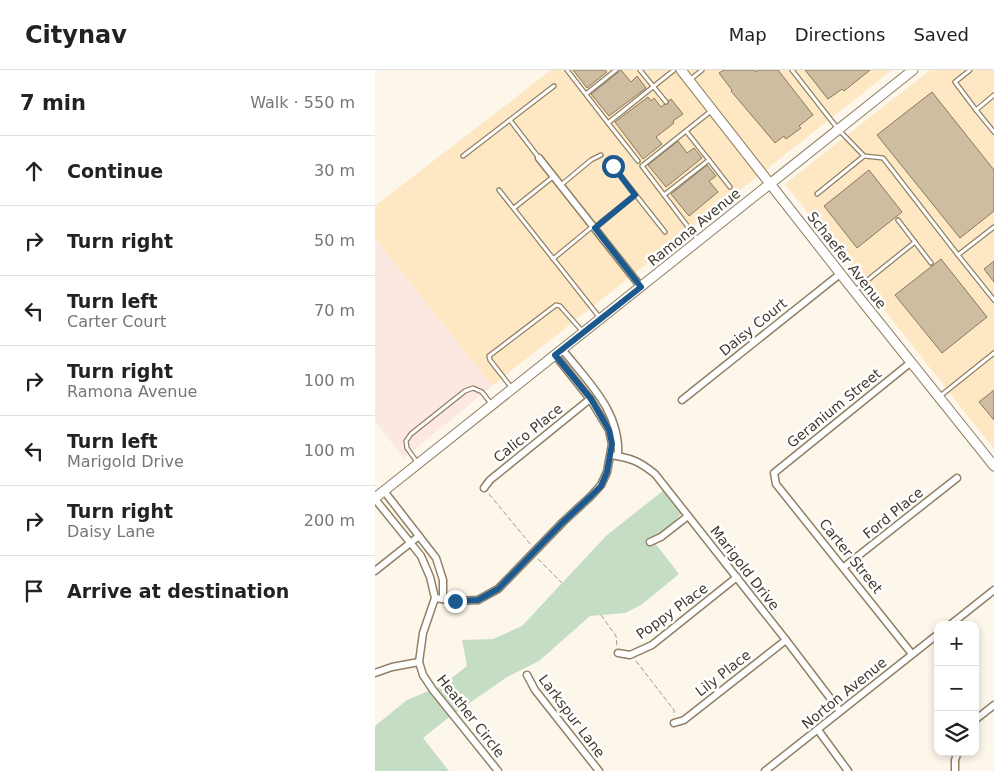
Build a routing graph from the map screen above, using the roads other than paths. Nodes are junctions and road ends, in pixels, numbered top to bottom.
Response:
1 (567, 70) edge
2 (616, 70) edge
3 (640, 70) edge
4 (674, 70) edge
5 (681, 70) edge
6 (702, 70) edge
7 (792, 70) edge
8 (913, 70) edge
9 (970, 70) edge
10 (689, 80) junction
11 (554, 86) dead end
12 (654, 87) junction
13 (586, 94) junction
14 (994, 95) edge
15 (666, 102) dead end
16 (712, 110) junction
17 (976, 110) junction
18 (510, 120) junction
19 (608, 124) junction
20 (838, 129) junction
21 (686, 131) junction
22 (994, 132) edge
23 (601, 155) dead end
24 (463, 156) dead end
25 (864, 156) junction
26 (539, 158) joint
27 (709, 160) junction
28 (638, 161) dead end
29 (613, 166) dead end
30 (554, 176) junction
31 (770, 183) junction
32 (561, 185) junction
33 (730, 187) dead end
34 (499, 190) dead end
35 (664, 194) junction
36 (817, 194) dead end
37 (635, 195) junction
38 (514, 208) junction
39 (898, 220) dead end
40 (594, 227) junction
41 (994, 227) edge
42 (665, 232) dead end
43 (699, 240) junction
44 (915, 242) junction
45 (959, 255) junction
46 (553, 259) junction
47 (931, 263) dead end
48 (840, 274) junction
49 (641, 287) junction
50 (853, 291) junction
51 (994, 300) edge
52 (601, 319) junction
53 (583, 333) junction
54 (559, 352) junction
55 (994, 352) edge
56 (911, 363) junction
57 (513, 389) junction
58 (938, 397) junction
59 (591, 399) junction
60 (682, 400) dead end
61 (492, 405) junction
62 (615, 456) junction
63 (419, 464) junction
64 (994, 464) edge
65 (774, 473) joint
66 (957, 478) dead end
67 (485, 488) road end
68 (384, 491) junction
69 (375, 499) edge
70 (688, 516) junction
71 (419, 536) junction
72 (650, 542) dead end
73 (410, 544) junction
74 (844, 567) junction
75 (375, 571) edge
76 (737, 578) junction
77 (994, 590) edge
78 (435, 598) junction
79 (443, 599) junction
80 (955, 621) edge
81 (934, 637) edge
82 (786, 640) junction
83 (618, 653) road end
84 (912, 654) junction
85 (419, 662) junction
86 (375, 674) edge
87 (527, 675) dead end
88 (994, 705) edge
89 (840, 711) junction
90 (979, 717) edge
91 (674, 723) road end
92 (818, 730) junction
93 (956, 756) edge
94 (498, 771) edge
95 (599, 771) edge
96 (765, 771) edge
97 (848, 771) edge
98 (955, 771) edge

1 - 13 lane
2 - 13 lane
3 - 12 lane
4 - 12 lane
5 - 10 main road, Schaefer Avenue
6 - 10 lane
7 - 20 lane
8 - 20 main road, Ramona Avenue
9 - 17 lane
10 - 16 main road, Schaefer Avenue
11 - 18 lane
12 - 15 lane
12 - 19 lane
13 - 19 lane
14 - 17 lane
16 - 21 lane
16 - 31 main road, Schaefer Avenue
17 - 22 lane
18 - 24 lane
18 - 26 lane
19 - 28 lane
20 - 25 lane
20 - 31 main road, Ramona Avenue
21 - 27 lane
21 - 35 lane
23 - 32 lane
25 - 36 lane
25 - 45 lane
26 - 30 street
27 - 33 lane
27 - 35 lane
29 - 37 lane
30 - 32 street
30 - 38 lane
31 - 43 main road, Ramona Avenue
31 - 48 main road, Schaefer Avenue
32 - 40 street
34 - 38 lane
35 - 43 lane
37 - 40 lane
37 - 42 lane
38 - 46 lane
39 - 44 lane
40 - 46 lane
40 - 49 street
41 - 45 lane
43 - 49 main road, Ramona Avenue
44 - 47 lane
44 - 50 lane
45 - 51 lane
46 - 52 lane
48 - 50 main road, Schaefer Avenue
48 - 60 street, Daisy Court
49 - 52 main road, Ramona Avenue
50 - 56 main road, Schaefer Avenue
52 - 53 main road, Ramona Avenue
53 - 54 main road, Ramona Avenue
53 - 57 lane
54 - 57 main road, Ramona Avenue
54 - 59 street
54 - 62 street
55 - 58 lane
56 - 58 main road, Schaefer Avenue
56 - 65 street, Geranium Street
57 - 61 main road, Ramona Avenue
58 - 64 main road, Schaefer Avenue
59 - 62 street
59 - 67 street, Calico Place
61 - 63 main road, Ramona Avenue
61 - 63 lane
62 - 70 street, Marigold Drive
62 - 79 street
63 - 68 main road, Ramona Avenue
65 - 74 street, Carter Street
66 - 74 street, Ford Place
68 - 69 main road, Ramona Avenue
68 - 71 street
69 - 73 street
70 - 72 street
70 - 76 street, Marigold Drive
71 - 73 street
71 - 79 street
73 - 75 street
73 - 78 street
74 - 84 street, Carter Street
76 - 82 street, Marigold Drive
76 - 83 street, Poppy Place
77 - 80 street
78 - 79 street
78 - 85 street
81 - 84 street, Norton Avenue
82 - 89 street, Marigold Drive
82 - 91 street, Lily Place
84 - 89 street, Norton Avenue
85 - 86 street
85 - 94 street, Heather Circle
87 - 95 street, Larkspur Lane
88 - 90 street
89 - 92 street, Norton Avenue
92 - 96 street, Norton Avenue
92 - 97 street
93 - 98 street

